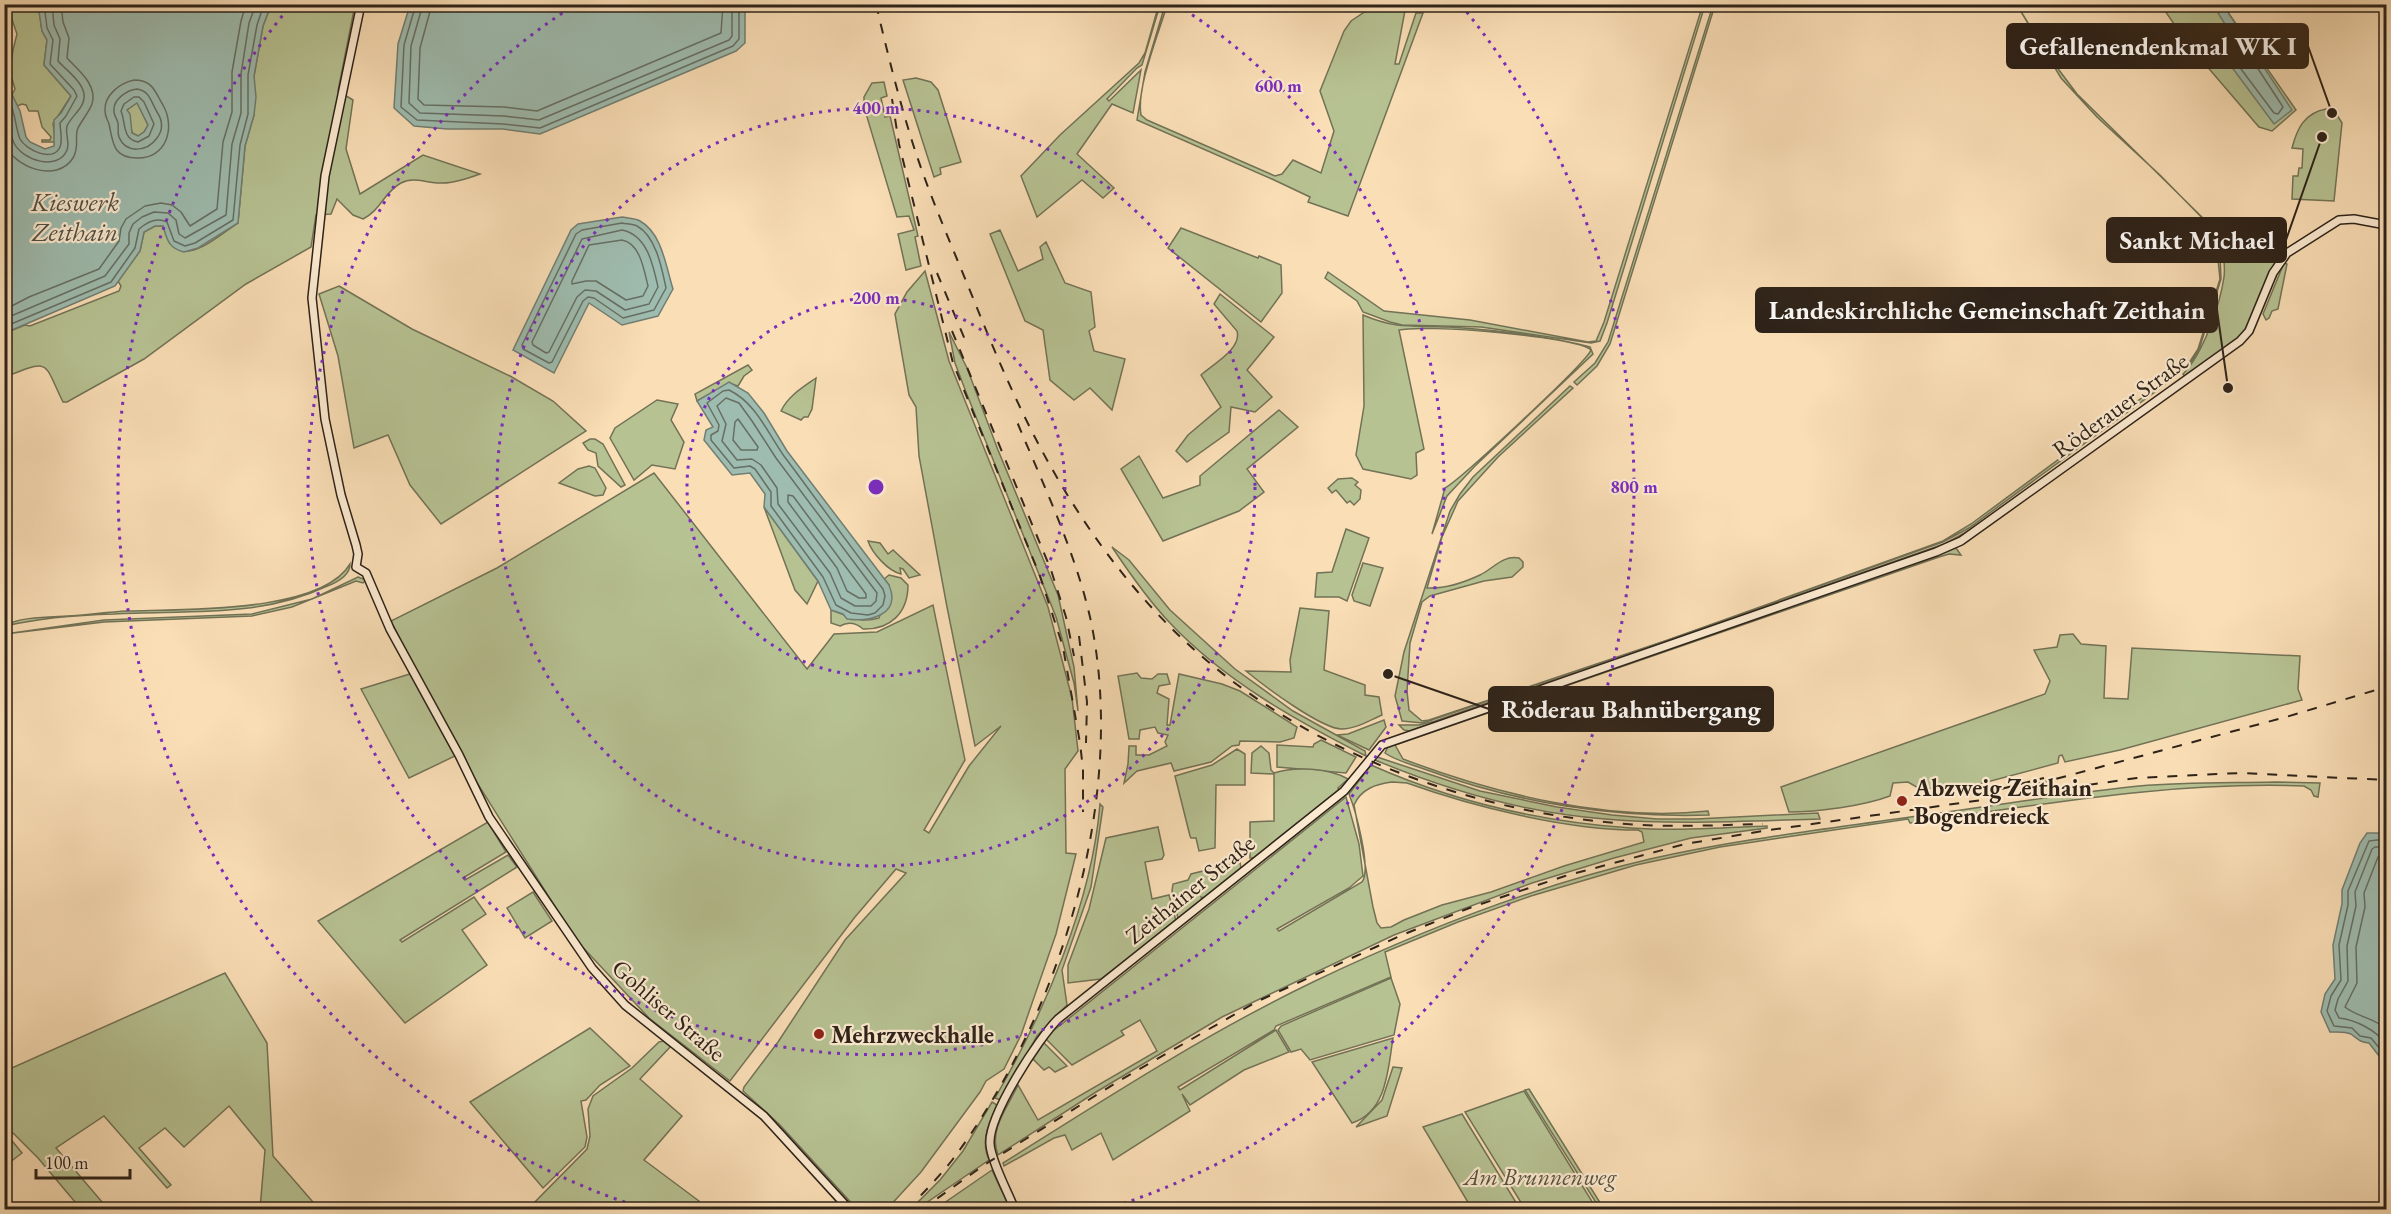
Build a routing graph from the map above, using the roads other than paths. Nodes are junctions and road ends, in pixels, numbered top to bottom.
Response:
1 (361, 4) edge
2 (2386, 225) edge
3 (1475, 712) joint
4 (850, 1209) edge
5 (1015, 1209) edge

1 - 4 street, Gohliser Straße
2 - 3 street, Röderauer Straße
3 - 5 street, Zeithainer Straße

